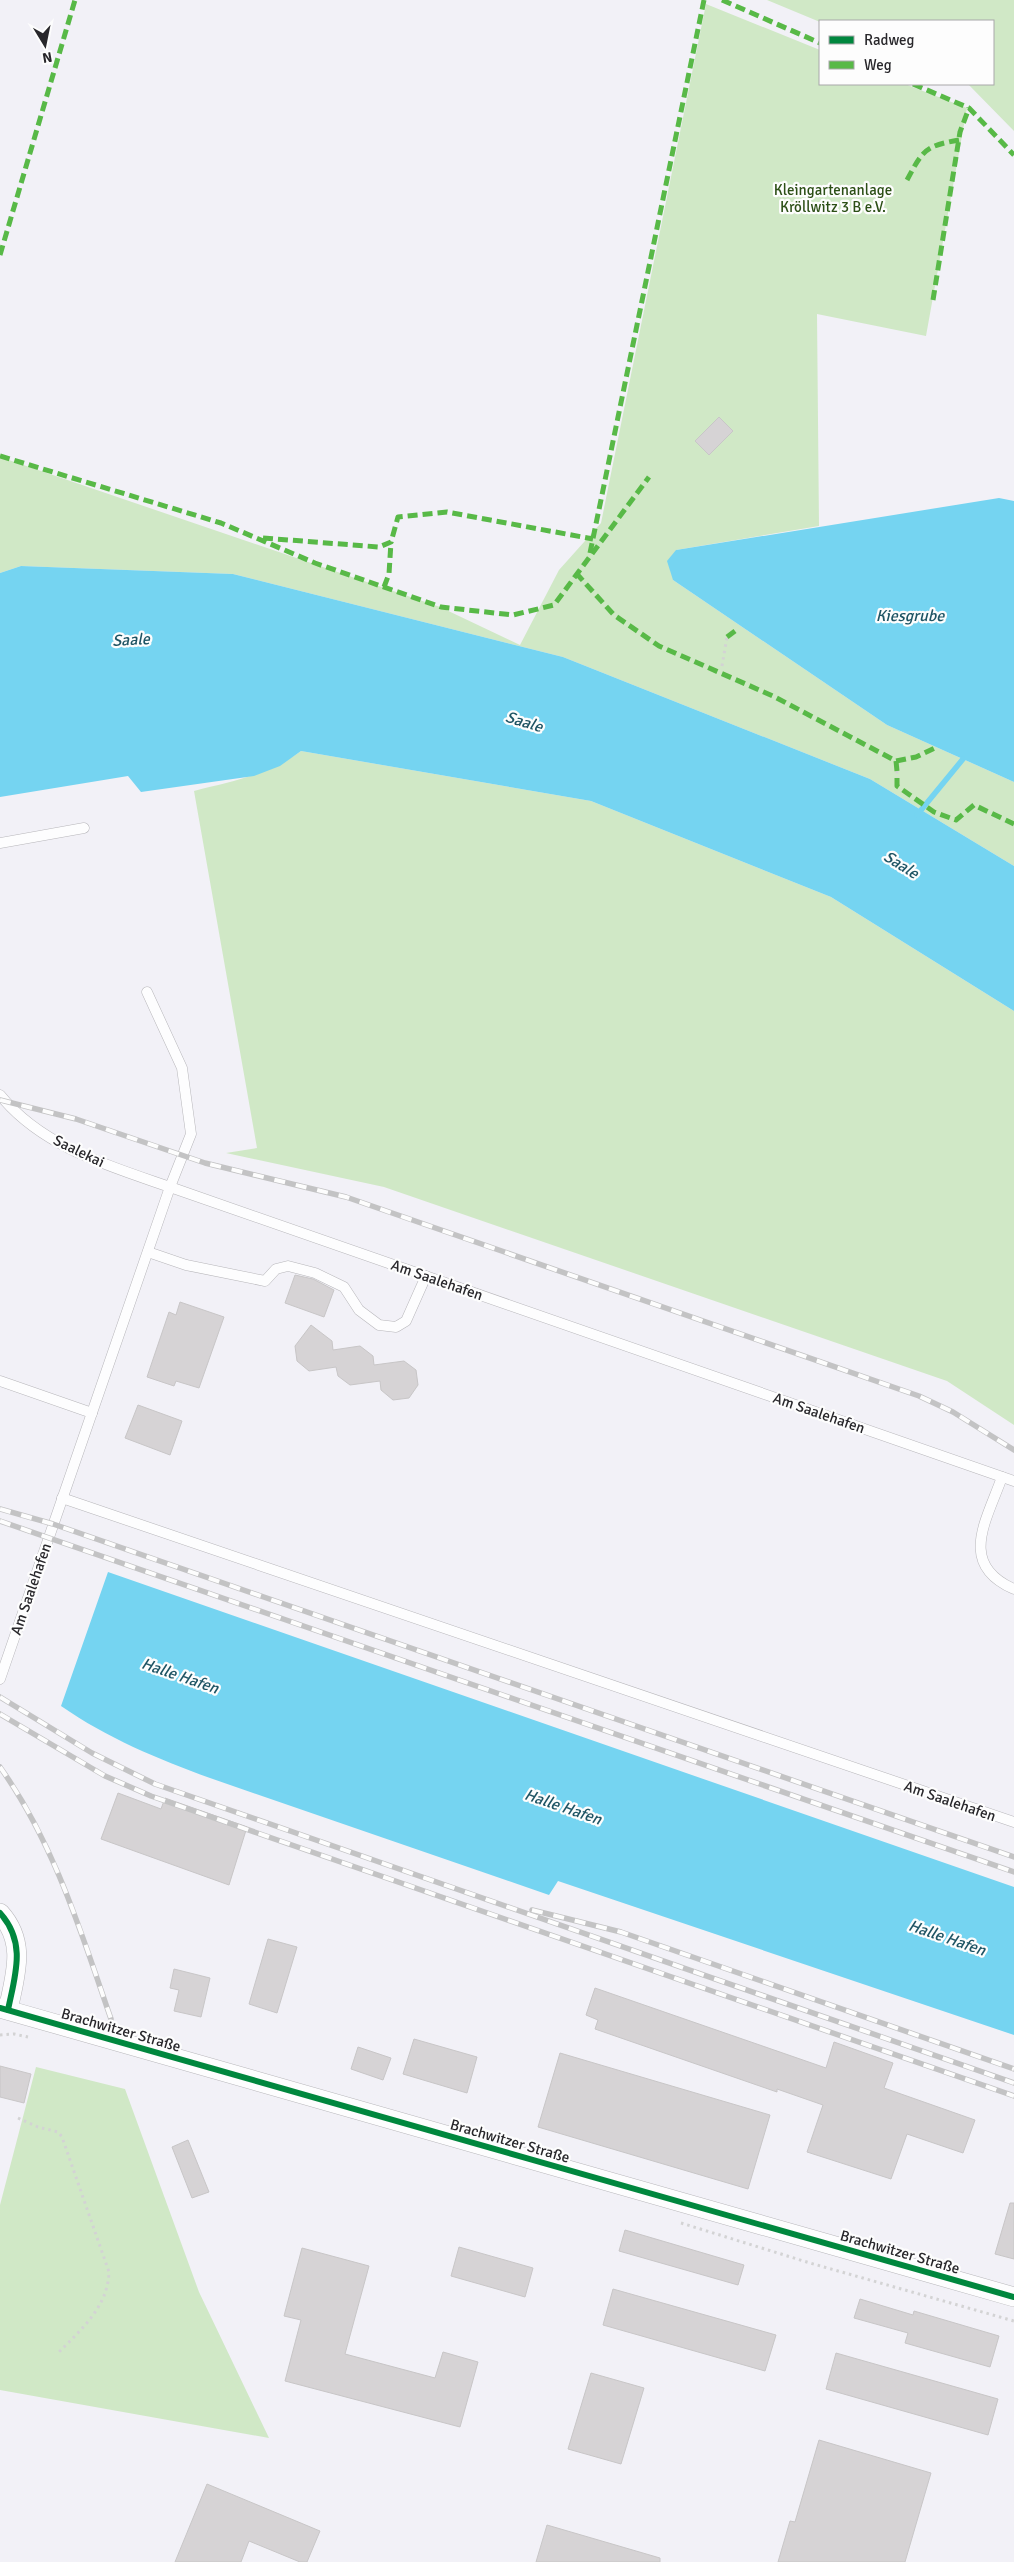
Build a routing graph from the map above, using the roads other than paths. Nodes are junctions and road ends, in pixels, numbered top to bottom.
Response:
1 (84, 828) dead end
2 (0, 843) edge
3 (147, 992) dead end
4 (0, 1095) edge
5 (170, 1187) junction
6 (148, 1252) junction
7 (426, 1276) junction
8 (0, 1381) edge
9 (92, 1413) junction
10 (1002, 1477) junction
11 (1014, 1481) edge
12 (62, 1498) junction
13 (1014, 1589) edge
14 (0, 1679) edge
15 (1014, 1822) edge
16 (0, 1913) edge
17 (4, 2009) edge
18 (1014, 2297) edge

1 - 2 lane
3 - 5 lane
4 - 5 lane, Saalekai
5 - 6 lane, Am Saalehafen
5 - 7 lane, Am Saalehafen
6 - 7 lane
6 - 9 lane, Am Saalehafen
7 - 10 lane, Am Saalehafen
8 - 9 lane
9 - 12 lane, Am Saalehafen
10 - 11 lane, Am Saalehafen
10 - 13 lane
12 - 14 lane, Am Saalehafen
12 - 15 lane, Am Saalehafen
16 - 17 street
17 - 18 street, Brachwitzer Straße

